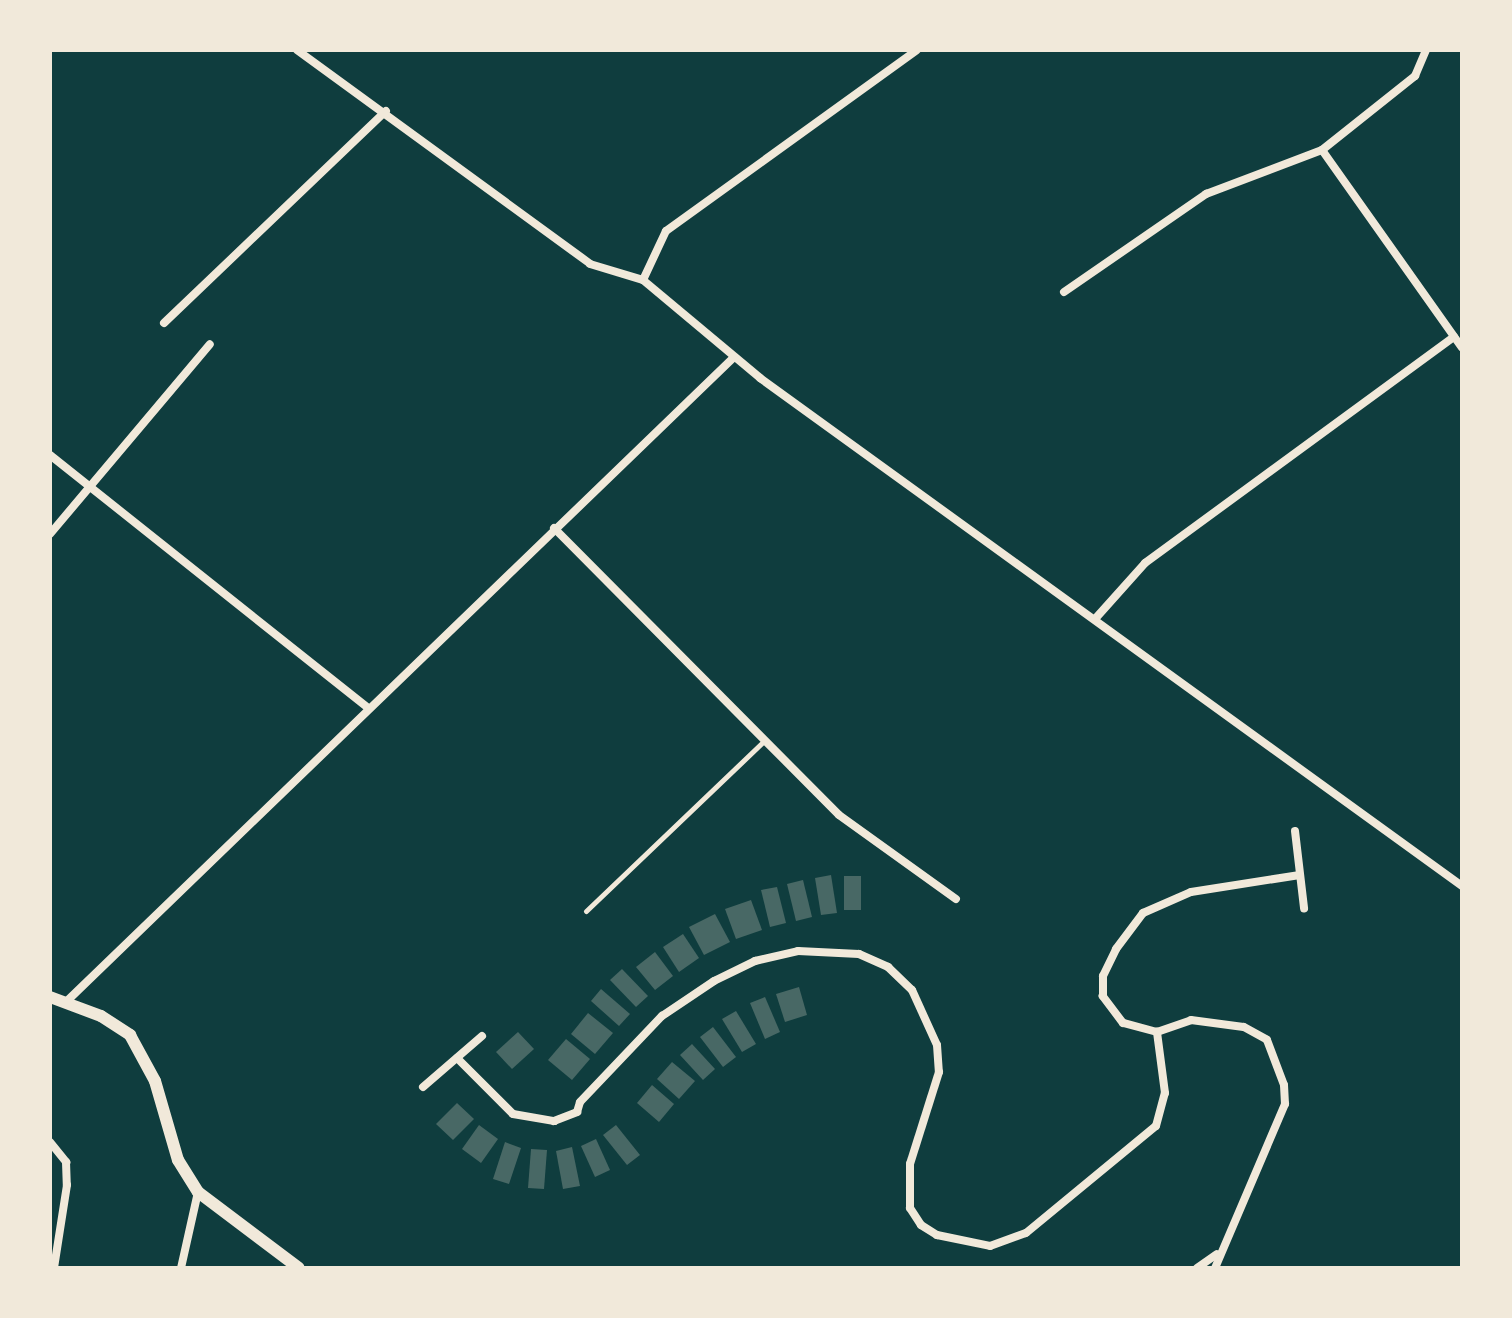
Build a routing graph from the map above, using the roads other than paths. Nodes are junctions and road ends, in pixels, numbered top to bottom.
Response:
1 (297, 50) edge
2 (917, 50) edge
3 (1426, 50) edge
4 (386, 111) junction
5 (1322, 150) junction
6 (643, 280) junction
7 (1064, 292) dead end
8 (164, 323) dead end
9 (1454, 337) junction
10 (210, 344) dead end
11 (1462, 348) edge
12 (733, 358) junction
13 (50, 455) edge
14 (87, 485) junction
15 (554, 528) junction
16 (50, 534) edge
17 (1095, 619) junction
18 (368, 708) junction
19 (765, 740) junction
20 (1295, 831) dead end
21 (1300, 875) junction
22 (1462, 886) edge
23 (956, 899) dead end
24 (1304, 908) dead end
25 (586, 911) dead end
26 (50, 997) edge
27 (67, 1001) junction
28 (1157, 1032) junction
29 (482, 1036) dead end
30 (457, 1058) junction
31 (423, 1087) dead end
32 (50, 1142) edge
33 (198, 1192) junction
34 (1217, 1254) junction
35 (54, 1268) edge
36 (181, 1268) edge
37 (299, 1268) edge
38 (1197, 1268) edge
39 (1215, 1268) edge

1 - 4 street
2 - 6 street
3 - 5 street
4 - 6 street
4 - 8 street
5 - 7 street
5 - 9 street
6 - 12 street
9 - 11 street
9 - 17 street
10 - 14 street
12 - 15 street
12 - 17 street
13 - 14 street
14 - 16 street
14 - 18 street
15 - 18 street
15 - 19 street
17 - 22 street
18 - 27 street
19 - 23 street
19 - 25 lane
20 - 21 street
21 - 24 street
21 - 28 street
26 - 27 street
27 - 33 street
28 - 30 street
28 - 34 street
29 - 30 street
30 - 31 street
32 - 35 street
33 - 36 street
33 - 37 street
34 - 38 street
34 - 39 street

